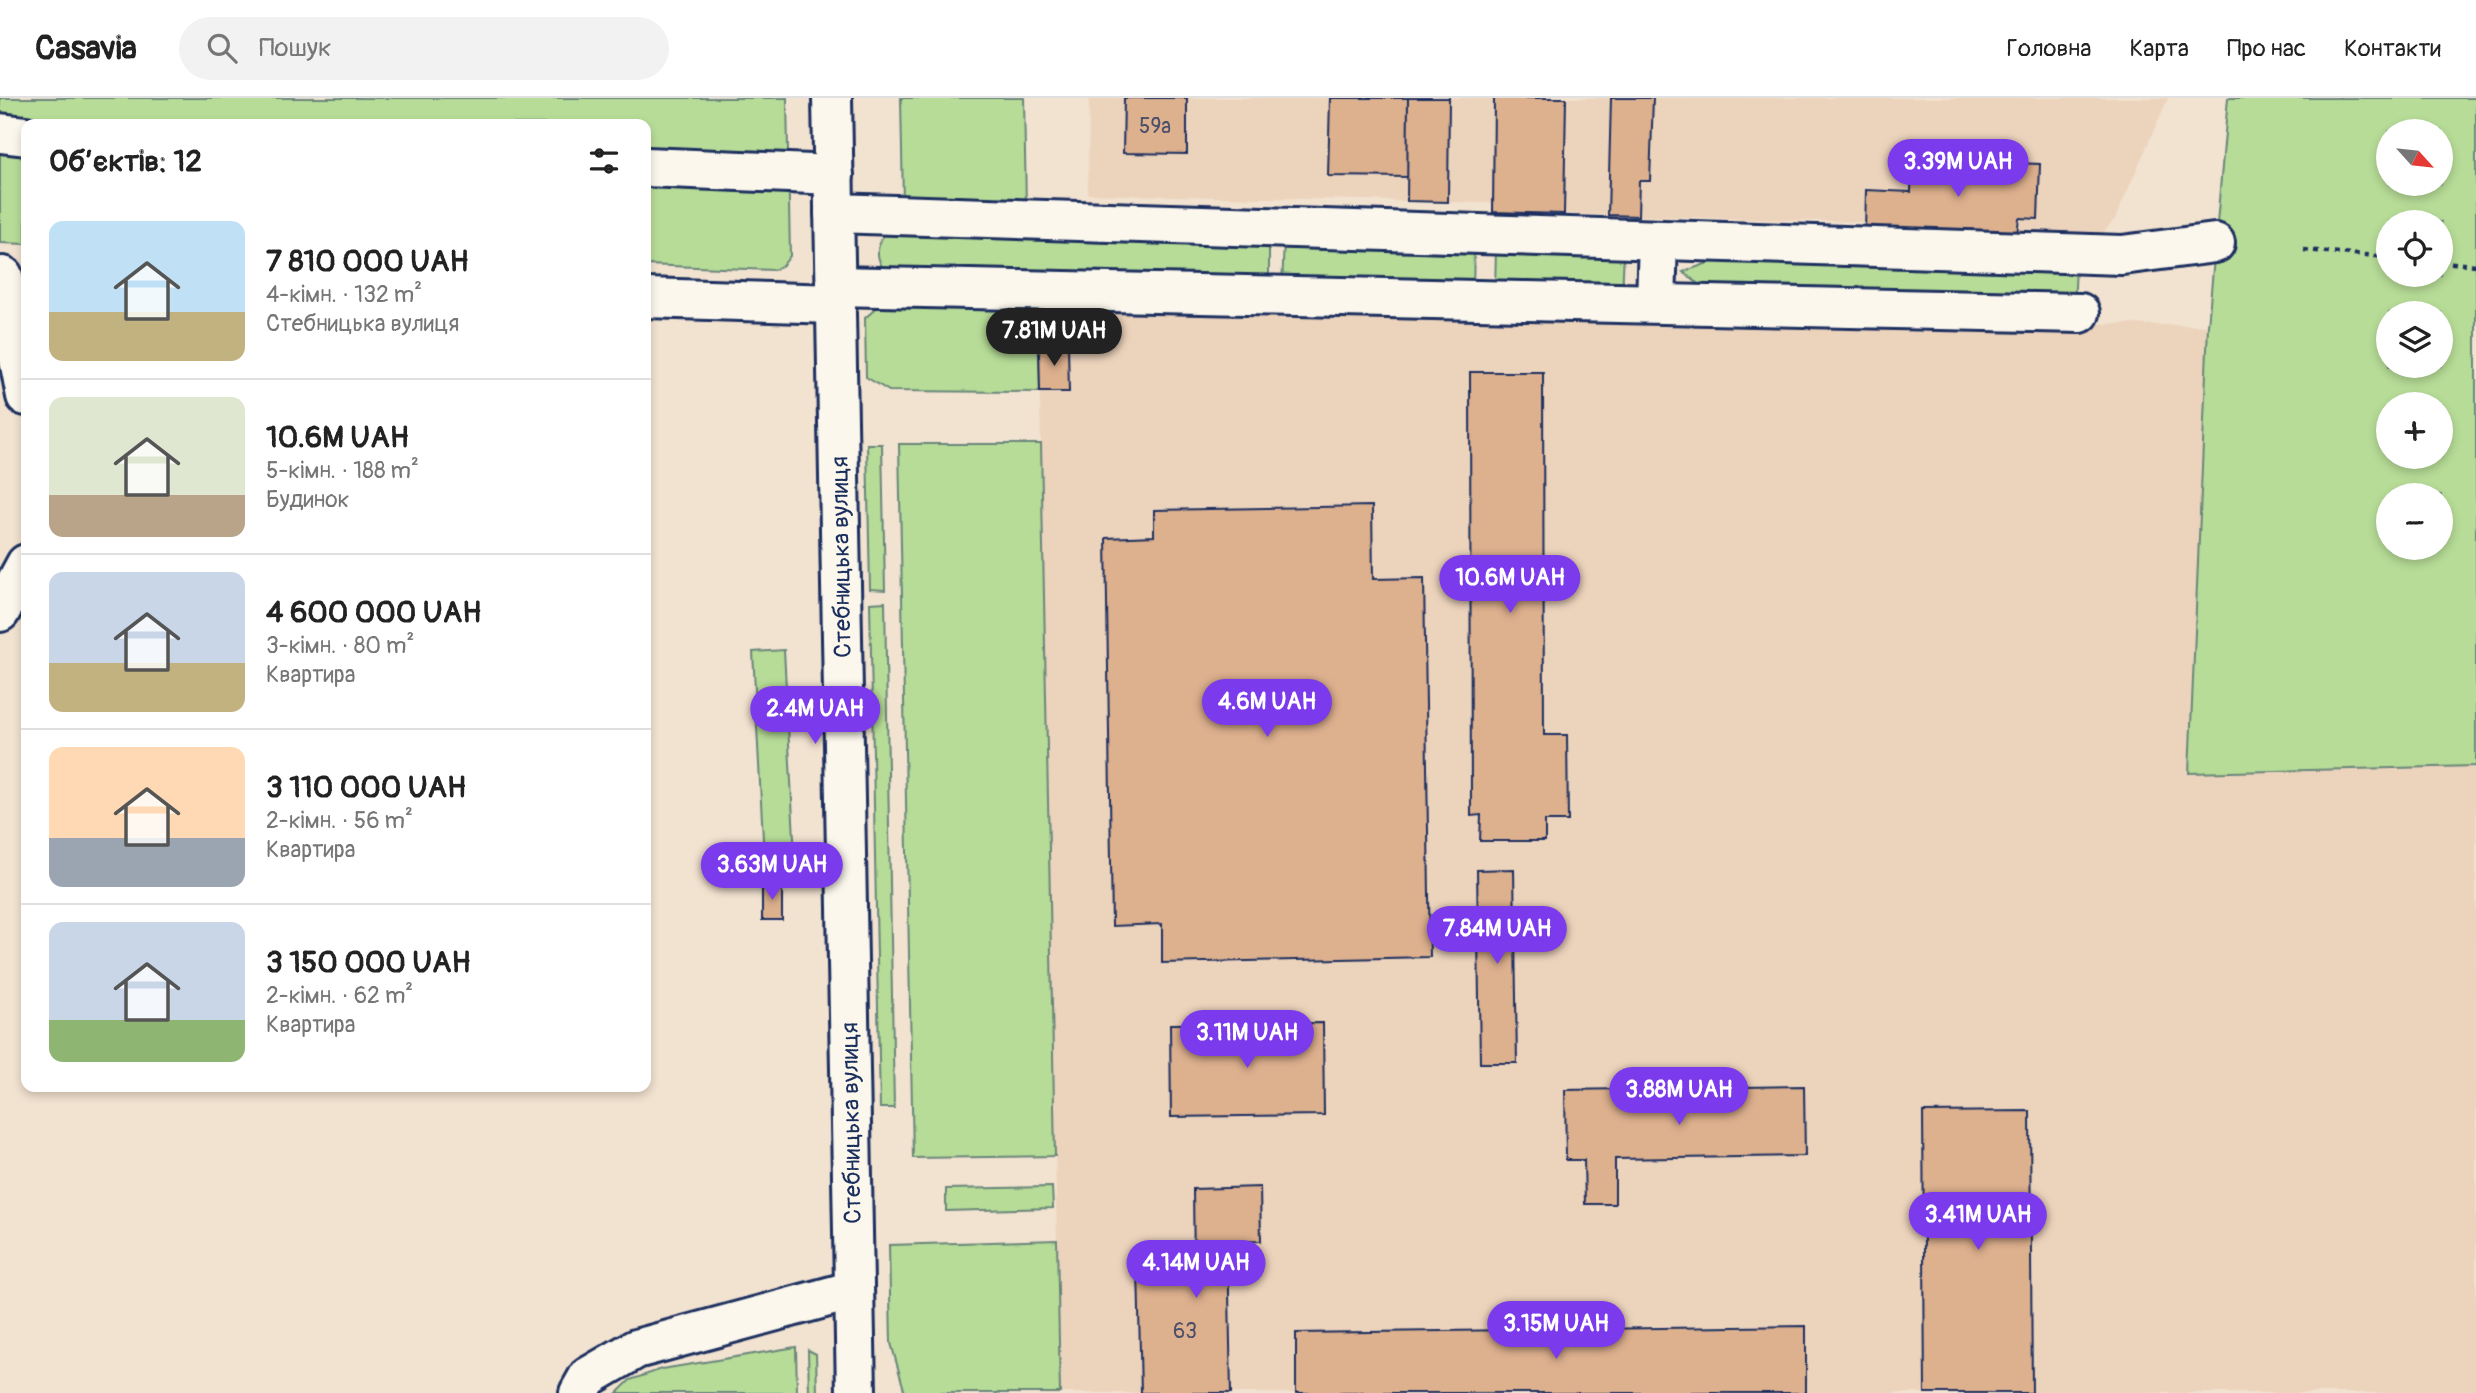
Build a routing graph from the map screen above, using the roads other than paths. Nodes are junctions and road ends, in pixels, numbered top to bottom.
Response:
1 (832, 98) edge
2 (0, 134) edge
3 (21, 136) edge
4 (651, 167) edge
5 (834, 175) junction
6 (834, 213) junction
7 (1658, 240) junction
8 (2215, 243) dead end
9 (10, 276) edge
10 (836, 295) junction
11 (651, 298) edge
12 (1656, 303) junction
13 (2080, 313) dead end
14 (21, 358) edge
15 (21, 573) edge
16 (0, 612) edge
17 (854, 1290) junction
18 (579, 1393) edge
19 (856, 1393) edge

1 - 5 street, Стебницька вулиця
2 - 3 street
4 - 5 street
5 - 6 street, Стебницька вулиця
6 - 7 street
6 - 10 street, Стебницька вулиця
7 - 8 street
7 - 12 street
9 - 14 street
10 - 11 street
10 - 12 street
10 - 17 street, Стебницька вулиця
12 - 13 street
15 - 16 street
17 - 18 street
17 - 19 street, Стебницька вулиця

